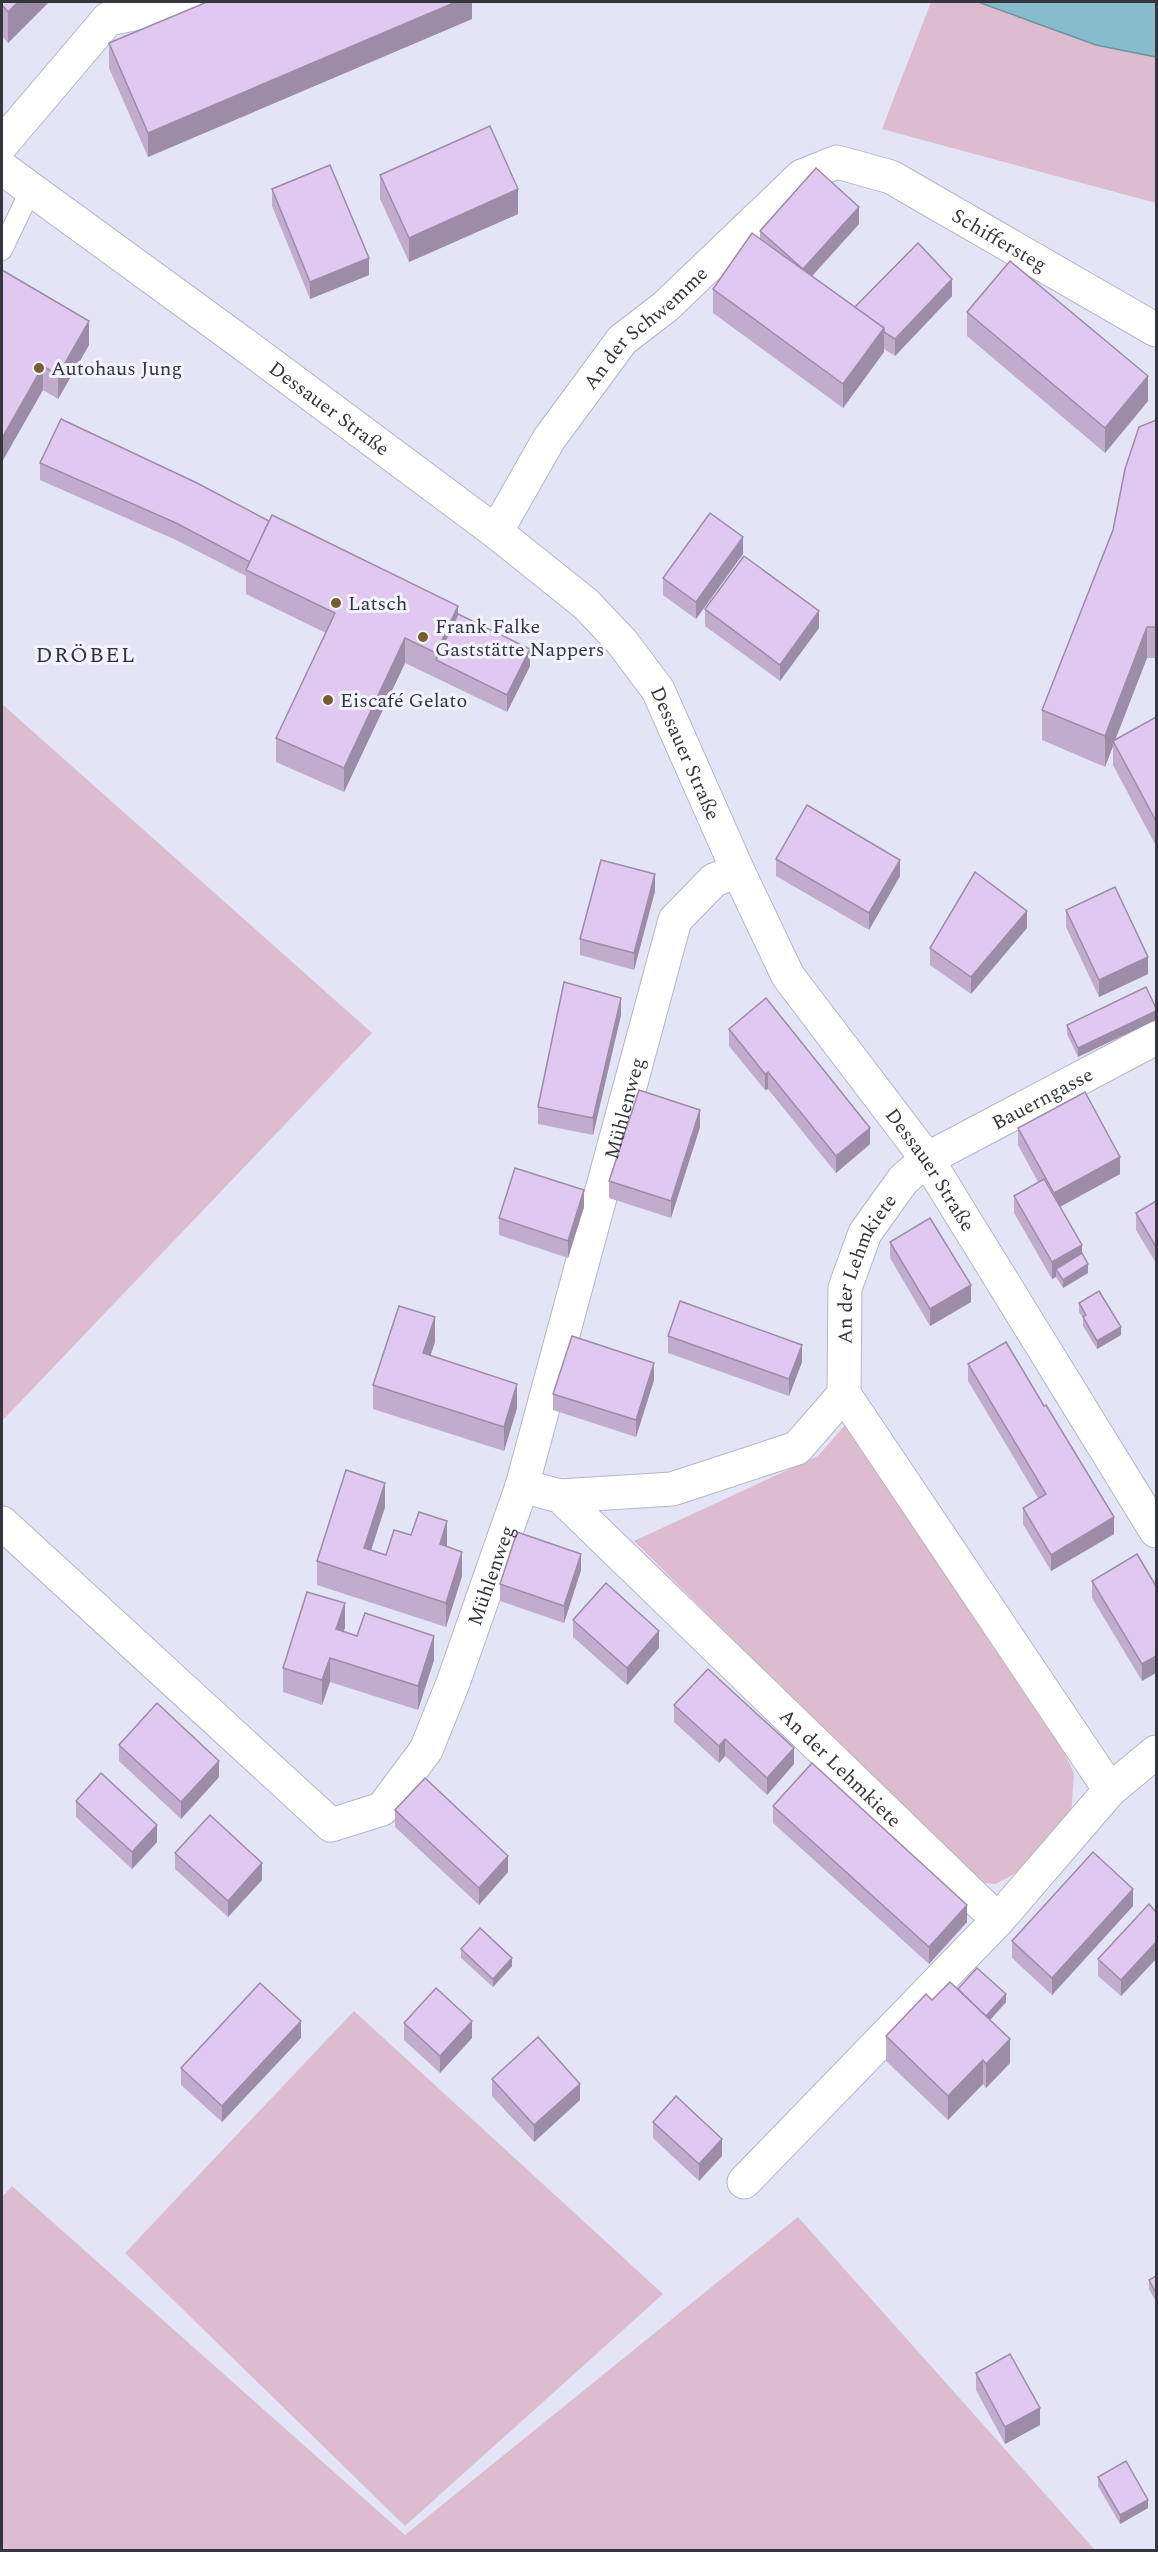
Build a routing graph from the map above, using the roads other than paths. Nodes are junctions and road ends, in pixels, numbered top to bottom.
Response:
1 (194, 2) edge
2 (103, 10) edge
3 (2, 144) edge
4 (837, 162) joint
5 (2, 168) edge
6 (31, 189) junction
7 (2, 250) edge
8 (1156, 330) edge
9 (496, 532) junction
10 (738, 871) junction
11 (1156, 1038) edge
12 (927, 1159) junction
13 (844, 1394) junction
14 (522, 1486) junction
15 (560, 1496) junction
16 (2, 1523) edge
17 (1156, 1531) edge
18 (1156, 1752) edge
19 (1110, 1790) junction
20 (998, 1920) junction
21 (744, 2182) dead end

1 - 2 street
2 - 3 street
4 - 8 street, Schiffersteg
4 - 9 street, An der Schwemme
5 - 6 street, Dessauer Straße
6 - 7 lane
6 - 9 street, Dessauer Straße
9 - 10 street, Dessauer Straße
10 - 12 street, Dessauer Straße
10 - 14 street, Mühlenweg
11 - 12 street, Bauerngasse
12 - 13 street, An der Lehmkiete
12 - 17 street, Dessauer Straße
13 - 15 street, An der Lehmkiete
13 - 19 street
14 - 15 street, An der Lehmkiete
14 - 16 street, Mühlenweg
15 - 20 street, An der Lehmkiete
18 - 19 street
19 - 20 street
20 - 21 street

